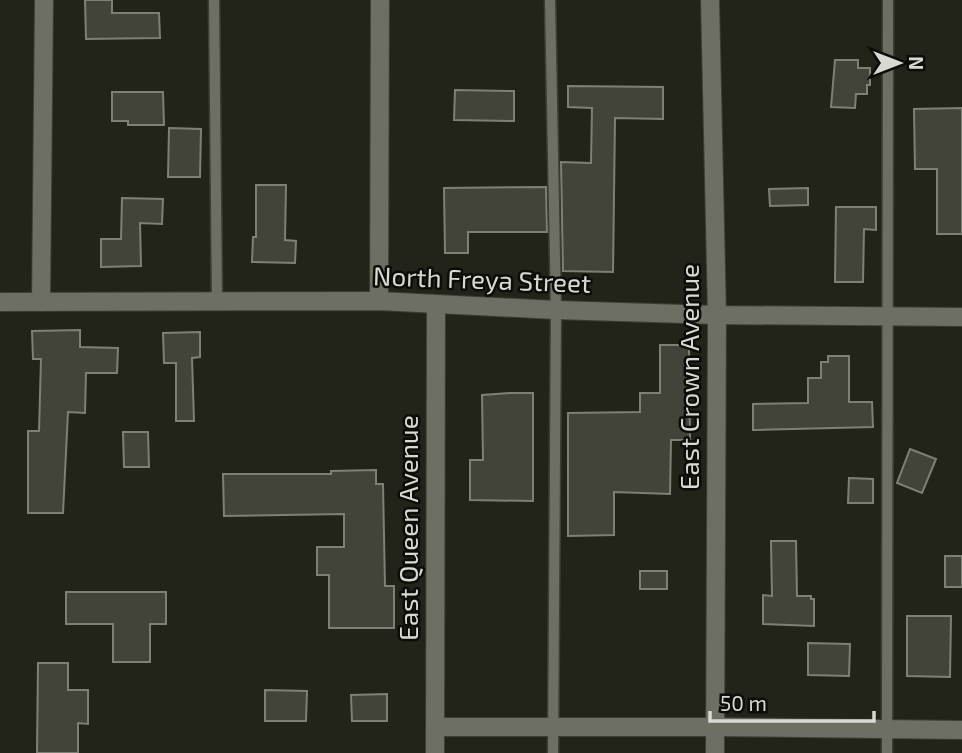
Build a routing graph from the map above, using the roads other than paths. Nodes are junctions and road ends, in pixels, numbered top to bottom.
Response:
1 (44, 0) edge
2 (214, 0) edge
3 (380, 0) edge
4 (550, 0) edge
5 (710, 0) edge
6 (888, 0) edge
7 (217, 301) junction
8 (379, 301) junction
9 (0, 302) edge
10 (41, 302) junction
11 (436, 304) junction
12 (556, 310) junction
13 (717, 315) junction
14 (887, 316) junction
15 (962, 317) edge
16 (435, 727) junction
17 (554, 727) junction
18 (715, 727) junction
19 (887, 729) junction
20 (962, 730) edge
21 (435, 753) edge
22 (553, 753) edge
23 (715, 753) edge
24 (887, 753) edge

1 - 10 street
2 - 7 lane
3 - 8 street
4 - 12 lane
5 - 13 street, East Crown Avenue
6 - 14 lane
7 - 8 street, North Freya Street
7 - 10 street, North Freya Street
8 - 11 street, North Freya Street
9 - 10 street, North Freya Street
11 - 12 street, North Freya Street
11 - 16 street, East Queen Avenue
12 - 13 street, North Freya Street
12 - 17 lane
13 - 14 street, North Freya Street
13 - 18 street, East Crown Avenue
14 - 15 street, North Freya Street
14 - 19 lane
16 - 17 street
16 - 21 street, East Queen Avenue
17 - 18 street
17 - 22 lane
18 - 19 street
18 - 23 street, East Crown Avenue
19 - 20 street
19 - 24 lane

